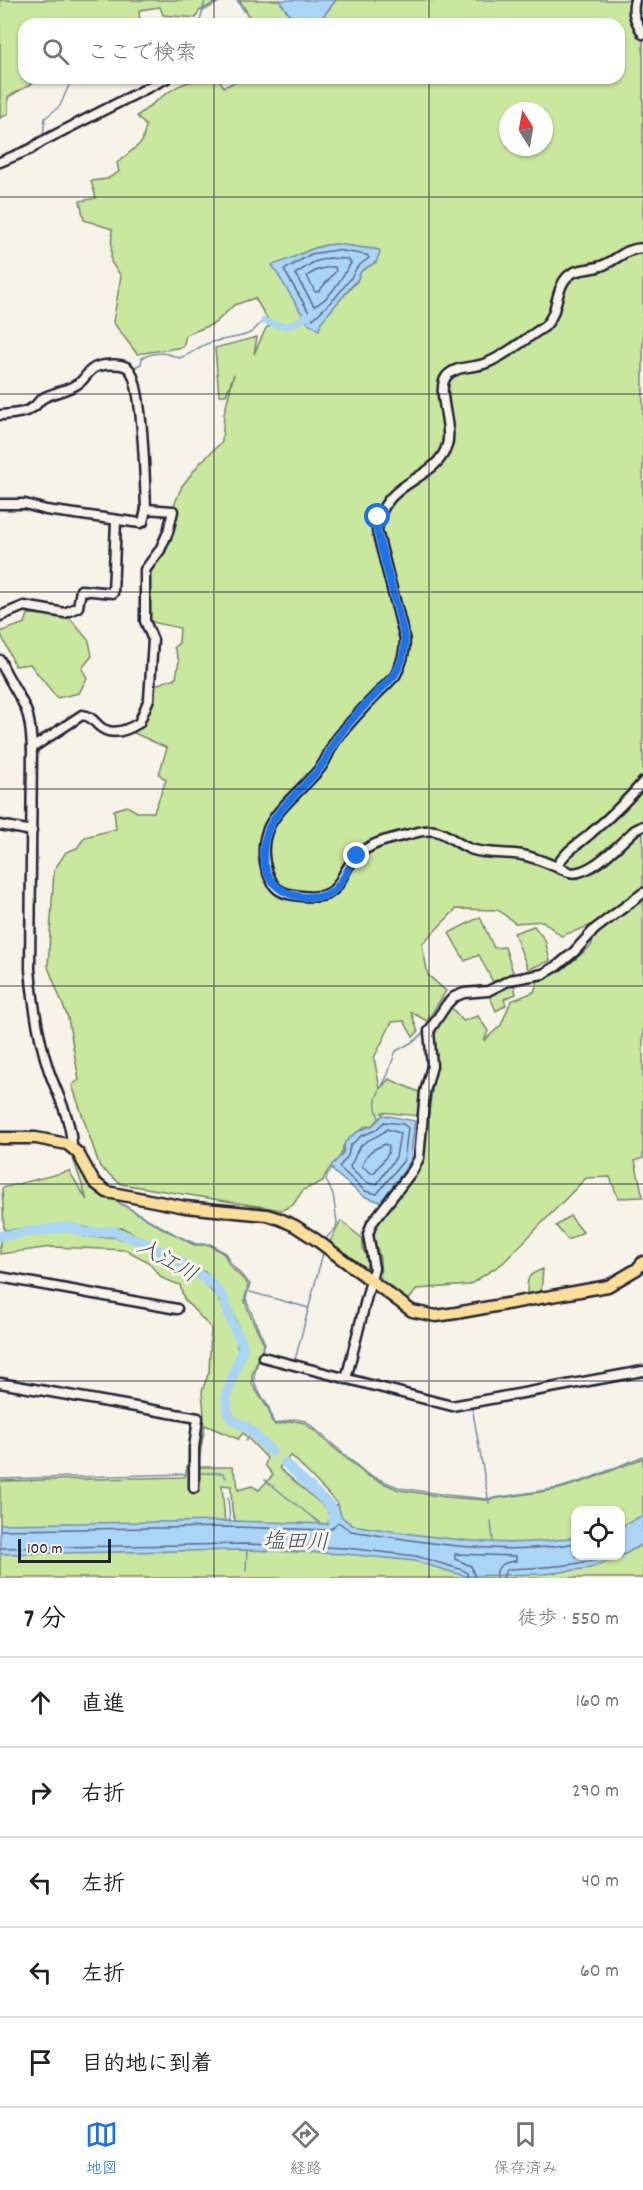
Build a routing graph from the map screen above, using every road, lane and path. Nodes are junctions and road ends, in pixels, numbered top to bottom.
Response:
1 (635, 0) edge
2 (643, 34) edge
3 (155, 84) edge
4 (0, 162) edge
5 (643, 248) edge
6 (0, 415) edge
7 (0, 504) edge
8 (146, 509) junction
9 (116, 521) junction
10 (0, 616) edge
11 (0, 660) edge
12 (32, 748) junction
13 (643, 782) edge
14 (0, 825) edge
15 (643, 826) edge
16 (32, 831) junction
17 (557, 866) junction
18 (643, 893) edge
19 (0, 1138) edge
20 (72, 1148) junction
21 (643, 1262) edge
22 (0, 1277) edge
23 (371, 1282) junction
24 (177, 1309) dead end
25 (263, 1357) dead end
26 (643, 1371) edge
27 (346, 1378) junction
28 (0, 1383) edge
29 (194, 1488) dead end

1 - 2 street
3 - 4 street
5 - 17 street
6 - 8 street
7 - 9 street
8 - 9 street
8 - 12 street
9 - 10 street
11 - 12 street
12 - 16 street
13 - 17 street
14 - 16 street
15 - 17 street
16 - 20 street
18 - 23 street
19 - 20 main road
20 - 23 main road
21 - 23 main road
22 - 24 street
23 - 27 street
25 - 27 street
26 - 27 street
28 - 29 street

